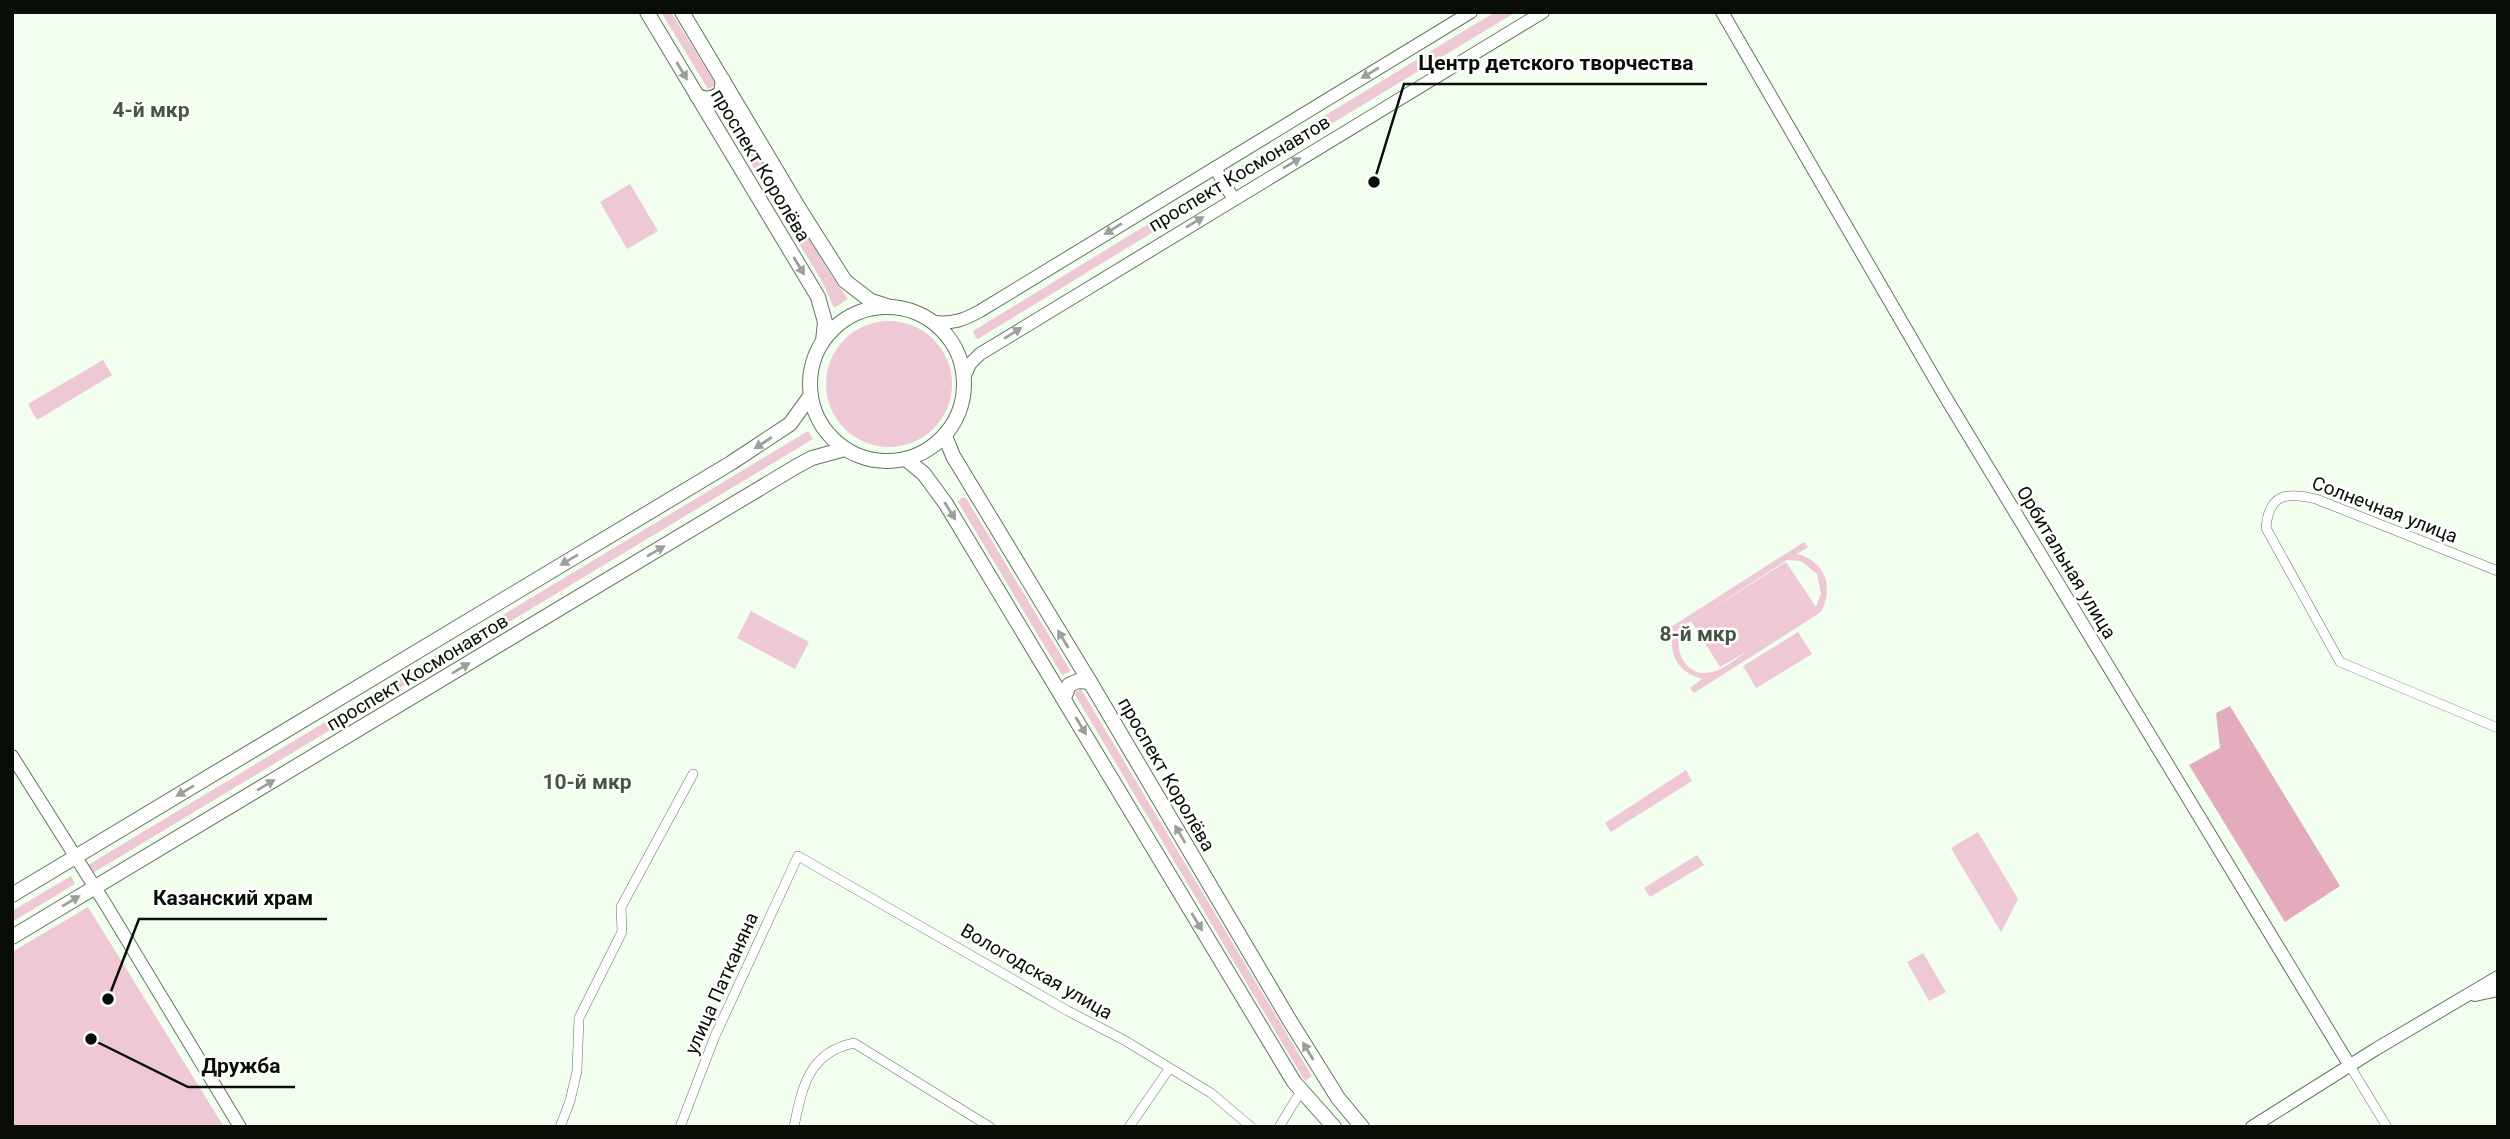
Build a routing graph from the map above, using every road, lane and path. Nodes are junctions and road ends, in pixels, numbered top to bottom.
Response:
1 (647, 12) edge
2 (682, 12) edge
3 (1471, 12) edge
4 (1543, 12) edge
5 (1722, 12) edge
6 (723, 80) junction
7 (697, 96) junction
8 (1214, 168) junction
9 (1233, 198) junction
10 (892, 307) junction
11 (934, 322) junction
12 (822, 342) junction
13 (964, 378) junction
14 (811, 395) junction
15 (945, 436) junction
16 (845, 449) junction
17 (906, 459) junction
18 (2498, 571) edge
19 (1090, 682) junction
20 (1064, 698) junction
21 (2498, 728) edge
22 (12, 756) edge
23 (693, 774) dead end
24 (798, 856) joint
25 (74, 857) junction
26 (95, 887) junction
27 (12, 895) edge
28 (12, 937) edge
29 (2498, 977) edge
30 (2498, 990) edge
31 (2464, 997) junction
32 (2350, 1066) junction
33 (1169, 1069) junction
34 (1322, 1074) junction
35 (1301, 1091) junction
36 (240, 1127) edge
37 (560, 1127) edge
38 (680, 1127) edge
39 (794, 1127) edge
40 (990, 1127) edge
41 (1129, 1127) edge
42 (1251, 1127) edge
43 (1279, 1127) edge
44 (1334, 1127) edge
45 (1362, 1127) edge
46 (2252, 1127) edge
47 (2387, 1127) edge

1 -> 7 main road, проспект Королёва
2 - 6 main road, проспект Королёва
3 -> 8 main road, проспект Космонавтов
9 -> 4 main road, проспект Космонавтов
5 - 32 main road, Орбитальная улица
6 - 7 main road
6 - 10 main road, проспект Королёва
7 -> 12 main road, проспект Королёва
8 - 9 main road
8 -> 11 main road, проспект Космонавтов
13 -> 9 main road, проспект Космонавтов
10 - 11 main road
10 - 12 main road
11 - 13 main road
12 - 14 main road
13 - 15 main road
14 - 16 main road
14 -> 25 main road, проспект Космонавтов
15 - 17 main road
19 -> 15 main road, проспект Королёва
16 - 17 main road
26 -> 16 main road, проспект Космонавтов
17 -> 20 main road
18 - 21 street, Солнечная улица
19 - 20 main road
34 -> 19 main road, проспект Королёва
20 -> 35 main road
22 - 25 main road
23 - 37 street
24 - 33 street, Вологодская улица
24 - 38 street, улица Патканяна
25 - 26 main road
25 - 27 main road, проспект Космонавтов
28 -> 26 main road, проспект Космонавтов
26 - 36 main road
29 - 31 main road
30 - 31 main road
31 - 32 main road
32 - 46 main road
32 - 47 street, Орбитальная улица
33 - 41 street
33 - 42 street, Вологодская улица
34 - 35 main road
34 - 45 main road, проспект Королёва
35 - 43 street
35 - 44 main road
39 - 40 street

